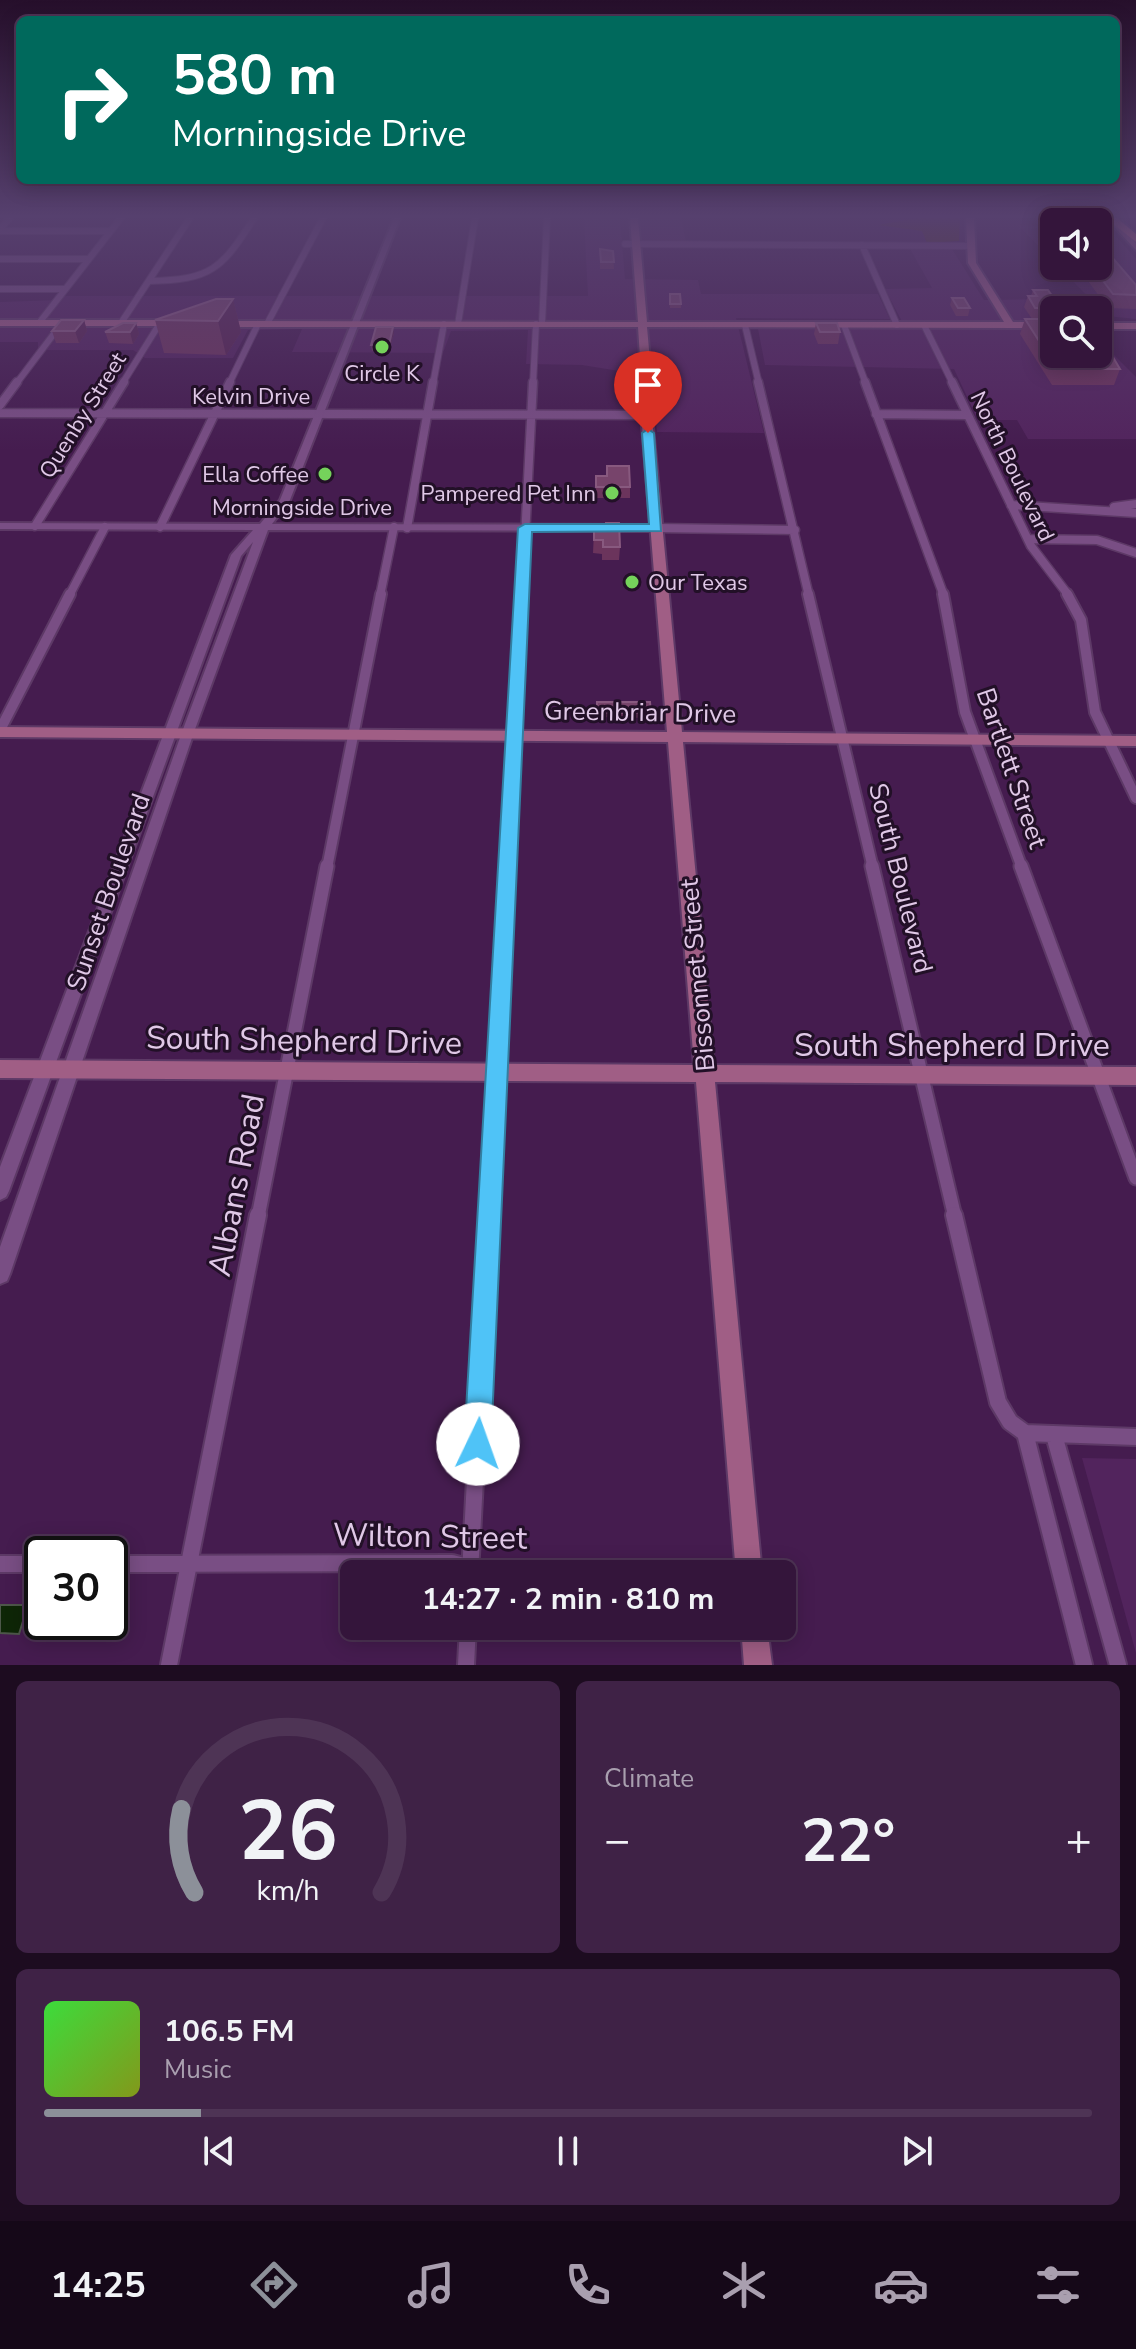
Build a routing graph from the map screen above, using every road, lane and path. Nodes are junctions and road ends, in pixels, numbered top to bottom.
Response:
1 (60, 296) edge
2 (139, 296) edge
3 (278, 296) edge
4 (366, 296) edge
5 (463, 296) edge
6 (541, 296) edge
7 (632, 296) edge
8 (639, 296) edge
9 (884, 296) edge
10 (992, 296) edge
11 (0, 323) edge
12 (39, 323) junction
13 (62, 323) junction
14 (121, 323) junction
15 (160, 323) junction
16 (188, 324) edge
17 (203, 324) edge
18 (262, 324) junction
19 (355, 324) junction
20 (444, 324) junction
21 (458, 324) junction
22 (539, 324) junction
23 (638, 324) junction
24 (745, 325) junction
25 (844, 325) junction
26 (897, 325) junction
27 (924, 325) junction
28 (1010, 325) junction
29 (1040, 325) edge
30 (1112, 326) edge
31 (1136, 326) edge
32 (0, 405) edge
33 (0, 413) edge
34 (105, 413) junction
35 (215, 414) junction
36 (320, 414) junction
37 (427, 414) junction
38 (876, 414) junction
39 (533, 415) junction
40 (646, 415) junction
41 (967, 415) junction
42 (1136, 504) edge
43 (1013, 508) junction
44 (1110, 509) junction
45 (1136, 513) edge
46 (0, 526) edge
47 (35, 526) junction
48 (105, 527) junction
49 (160, 527) junction
50 (264, 527) junction
51 (400, 528) junction
52 (525, 528) junction
53 (657, 528) junction
54 (795, 530) junction
55 (1029, 542) junction
56 (1136, 553) edge
57 (0, 731) edge
58 (188, 732) junction
59 (168, 733) junction
60 (354, 733) junction
61 (513, 734) junction
62 (675, 736) junction
63 (840, 739) junction
64 (974, 739) junction
65 (1107, 741) junction
66 (1136, 741) edge
67 (1136, 798) edge
68 (45, 1068) junction
69 (72, 1068) junction
70 (0, 1069) edge
71 (287, 1071) junction
72 (498, 1072) junction
73 (706, 1073) junction
74 (922, 1075) junction
75 (1098, 1076) junction
76 (1136, 1076) edge
77 (1136, 1178) edge
78 (0, 1191) edge
79 (0, 1274) edge
80 (1025, 1433) junction
81 (1054, 1435) junction
82 (1136, 1437) edge
83 (471, 1560) edge
84 (748, 1560) edge
85 (189, 1563) junction
86 (340, 1563) edge
87 (0, 1564) edge
88 (24, 1564) edge
89 (128, 1564) edge
90 (467, 1640) edge
91 (755, 1640) edge
92 (169, 1665) edge
93 (466, 1665) edge
94 (758, 1665) edge
95 (1084, 1665) edge
96 (1118, 1665) edge

1 - 12 street
2 - 14 street
3 - 18 street
4 - 19 street, Sunset Boulevard
5 - 21 street
6 - 22 street
7 - 23 main road, Bissonnet Street
8 - 23 main road, Bissonnet Street
9 - 26 street
10 - 28 main road
11 - 12 main road
12 - 13 main road
13 - 14 main road
13 - 32 street
14 - 15 main road
15 - 16 main road
15 - 34 street, Quenby Street
17 - 18 main road
18 - 19 main road
18 - 35 street
19 - 20 main road
19 - 36 street, Sunset Boulevard
20 - 21 main road
20 - 37 street, Albans Road
21 - 22 main road
22 - 23 main road
22 - 39 street
23 - 24 main road
23 - 40 main road, Bissonnet Street
24 - 25 main road
24 - 54 street, South Boulevard
25 - 26 main road
25 - 38 street, Bartlett Street
26 - 27 main road
27 - 28 main road
27 - 41 street, North Boulevard
28 - 29 main road
30 - 31 main road
33 - 34 street, Kelvin Drive
34 - 35 street, Kelvin Drive
34 - 47 street, Quenby Street
35 - 36 street, Kelvin Drive
35 - 49 street
36 - 37 street, Kelvin Drive
36 - 50 street, Sunset Boulevard
37 - 39 street, Kelvin Drive
37 - 51 street, Albans Road
38 - 41 street
38 - 64 street, Bartlett Street
39 - 40 street, Kelvin Drive
39 - 52 street
40 - 53 main road, Bissonnet Street
41 - 43 street, North Boulevard
42 - 44 street
43 - 44 street
43 - 55 street, North Boulevard
44 - 45 street
46 - 47 street, Morningside Drive
47 - 48 street, Morningside Drive
48 - 49 street, Morningside Drive
48 - 57 street
49 - 50 street, Morningside Drive
50 - 51 street, Morningside Drive
50 - 58 street, Sunset Boulevard
50 - 59 street, Sunset Boulevard
51 - 52 street, Morningside Drive
51 - 60 street, Albans Road
52 - 53 street, Morningside Drive
52 - 61 street
53 - 54 street, Morningside Drive
53 - 62 main road, Bissonnet Street
54 - 63 street, South Boulevard
55 - 56 street
55 - 65 street, North Boulevard
57 - 59 main road, Greenbriar Drive
58 - 59 main road, Greenbriar Drive
58 - 60 main road, Greenbriar Drive
58 - 69 street, Sunset Boulevard
59 - 68 street, Sunset Boulevard
60 - 61 main road, Greenbriar Drive
60 - 71 street, Albans Road
61 - 62 main road, Greenbriar Drive
61 - 72 street
62 - 63 main road, Greenbriar Drive
62 - 73 main road, Bissonnet Street
63 - 64 main road, Greenbriar Drive
63 - 74 street, South Boulevard
64 - 65 main road, Greenbriar Drive
64 - 75 street, Bartlett Street
65 - 66 main road, Greenbriar Drive
65 - 67 street, North Boulevard
68 - 69 main road, South Shepherd Drive
68 - 70 main road, South Shepherd Drive
68 - 78 street, Sunset Boulevard
69 - 71 main road, South Shepherd Drive
69 - 79 street, Sunset Boulevard
71 - 72 main road, South Shepherd Drive
71 - 85 street, Albans Road
72 - 73 main road, South Shepherd Drive
72 - 83 street
73 - 74 main road, South Shepherd Drive
73 - 84 main road, Bissonnet Street
74 - 75 main road, South Shepherd Drive
74 - 80 street, South Boulevard
75 - 76 main road, South Shepherd Drive
75 - 77 street, Bartlett Street
80 - 81 street
80 - 95 street, South Boulevard
81 - 82 street
81 - 96 street
85 - 86 street, Wilton Street
85 - 89 street, Wilton Street
85 - 92 street, Albans Road
87 - 88 street
90 - 93 street
91 - 94 main road

